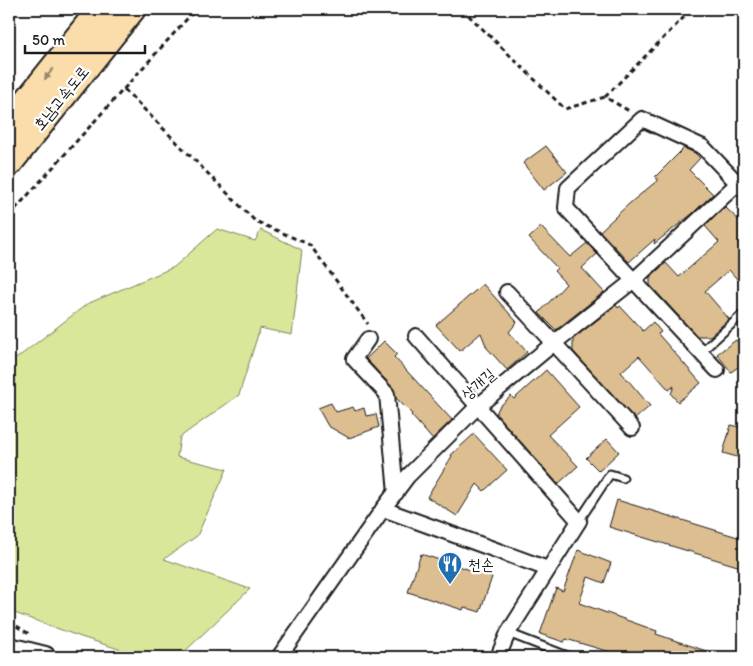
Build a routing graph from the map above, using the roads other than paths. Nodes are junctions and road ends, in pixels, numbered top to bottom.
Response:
1 (101, 9) edge
2 (132, 9) edge
3 (9, 124) edge
4 (9, 163) edge
5 (741, 187) edge
6 (634, 280) junction
7 (507, 292) dead end
8 (744, 313) edge
9 (416, 336) dead end
10 (368, 339) road end
11 (554, 343) junction
12 (701, 352) junction
13 (717, 370) dead end
14 (477, 407) junction
15 (632, 428) dead end
16 (623, 478) dead end
17 (396, 493) junction
18 (383, 509) junction
19 (579, 521) junction
20 (548, 569) junction
21 (508, 633) junction
22 (9, 648) edge
23 (45, 657) edge
24 (279, 657) edge
25 (498, 657) edge
26 (570, 657) edge

1 -> 3 highway, 호남고속도로
2 - 4 highway, 호남고속도로
5 - 6 street, 상개길
5 - 6 street
6 - 11 street, 상개길
6 - 12 street
7 - 11 street
8 - 12 lane
9 - 14 street
10 - 17 street
11 - 14 street, 상개길
11 - 15 street
12 - 13 street
14 - 17 street, 상개길
14 - 19 street
16 - 19 lane
17 - 18 street, 상개길
18 - 20 street
18 - 24 street, 상개길
19 - 20 street
20 - 21 street
21 - 25 street
21 - 26 lane
22 - 23 main road

